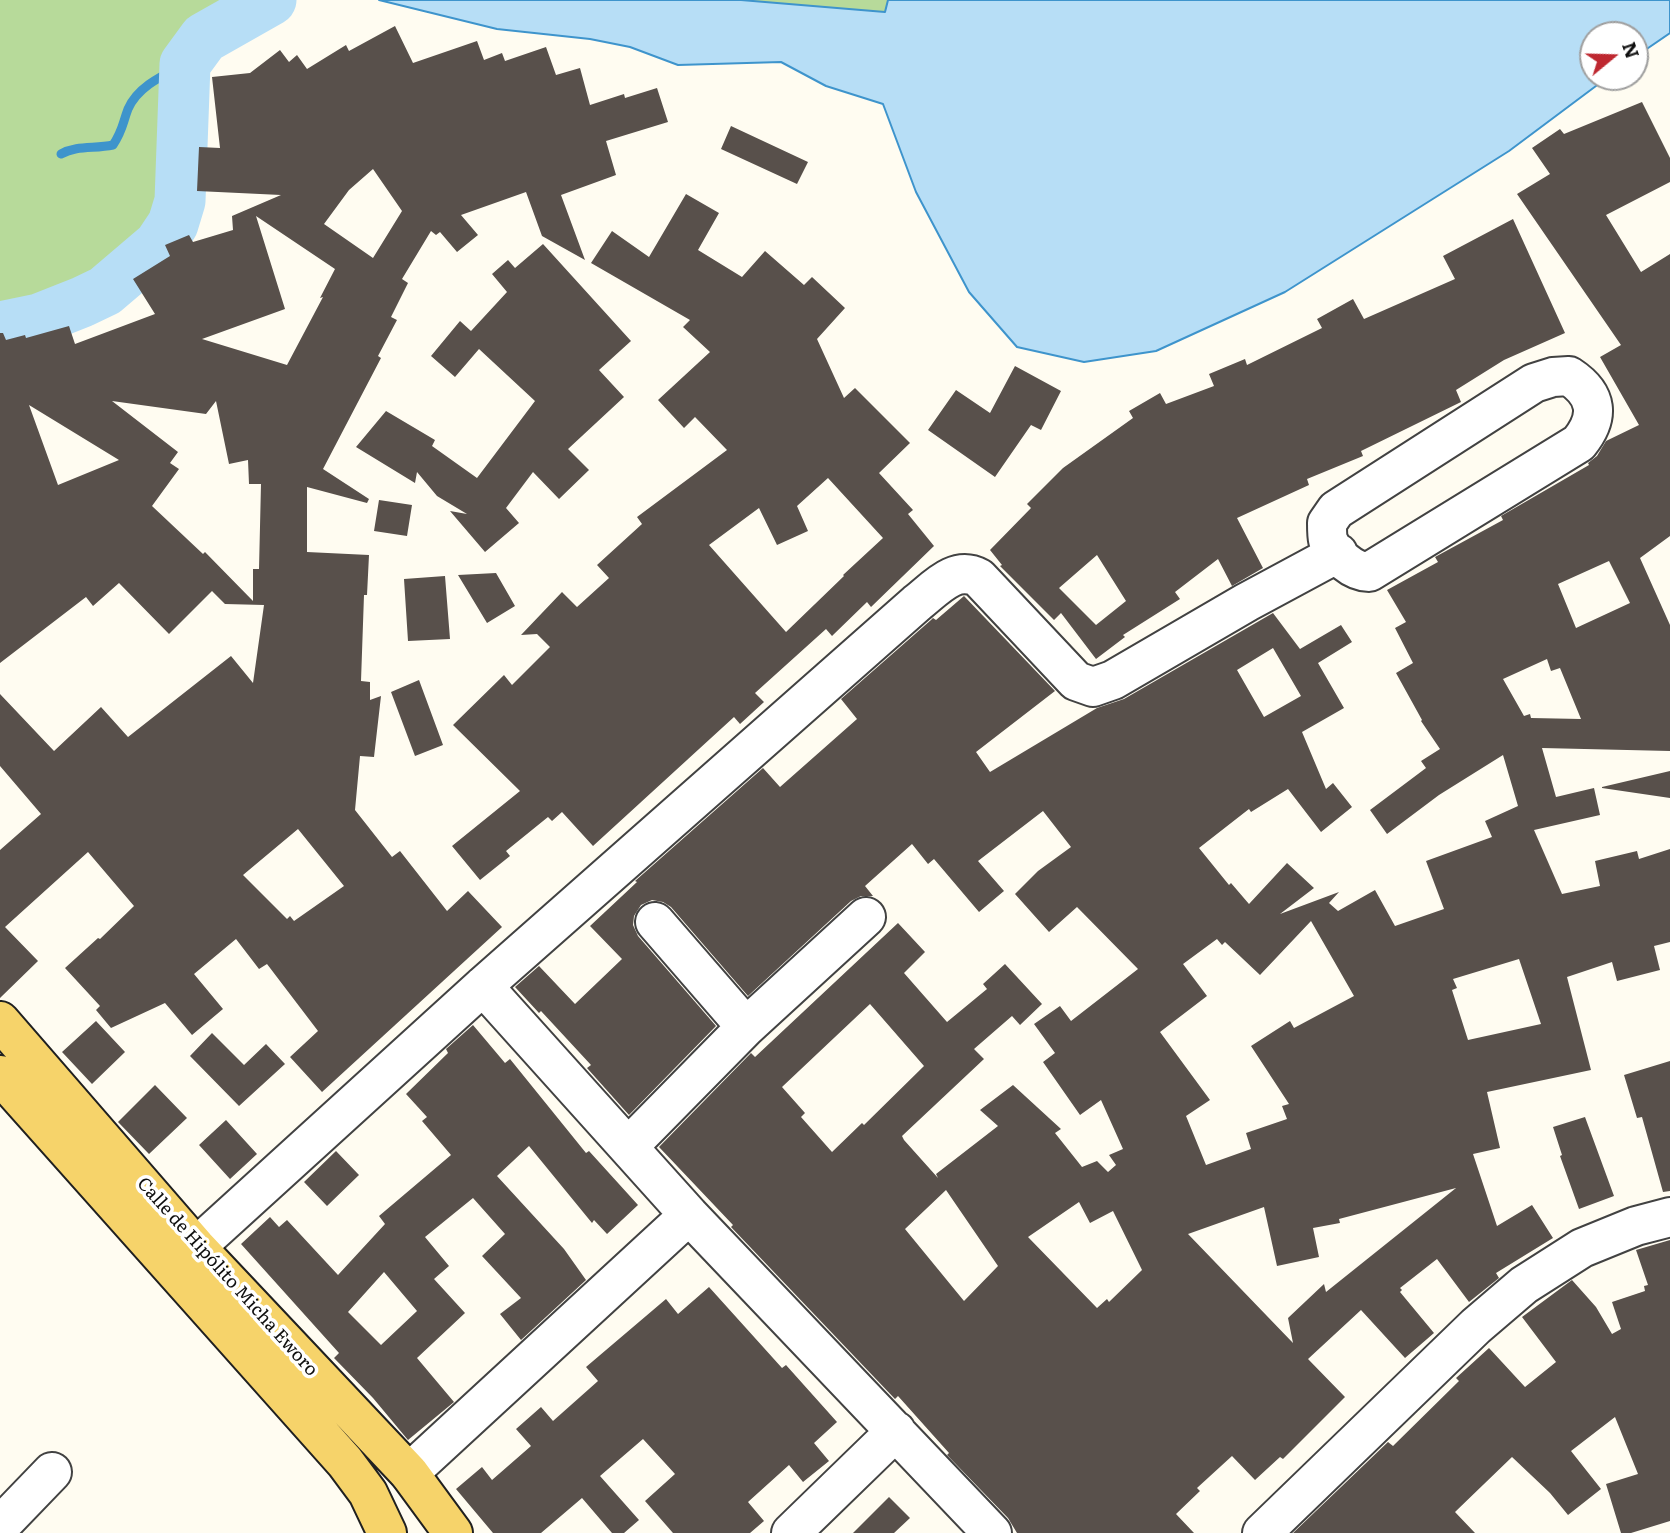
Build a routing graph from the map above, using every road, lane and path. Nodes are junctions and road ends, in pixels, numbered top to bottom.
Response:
1 (1338, 553) junction
2 (866, 917) dead end
3 (655, 922) dead end
4 (483, 986) junction
5 (0, 1021) edge
6 (746, 1027) junction
7 (0, 1075) edge
8 (628, 1147) junction
9 (689, 1215) junction
10 (1670, 1217) edge
11 (196, 1247) junction
12 (896, 1431) junction
13 (52, 1472) dead end
14 (409, 1474) junction
15 (0, 1526) edge
16 (387, 1533) edge
17 (453, 1533) edge
18 (791, 1533) edge
19 (992, 1533) edge
20 (1262, 1533) edge

1 - 1 street
1 - 4 street
2 - 6 street
3 - 6 street
4 - 8 street
4 - 11 street
5 - 11 main road, Calle de Hipólito Micha Eworo
6 - 8 street
7 - 16 main road, Calle de Hipólito Micha Eworo
8 - 9 street
9 - 12 street
9 - 14 street
10 - 20 street
11 - 14 main road, Calle de Hipólito Micha Eworo
12 - 18 street
12 - 19 street
13 - 15 street
14 - 17 main road, Calle de Hipólito Micha Eworo

